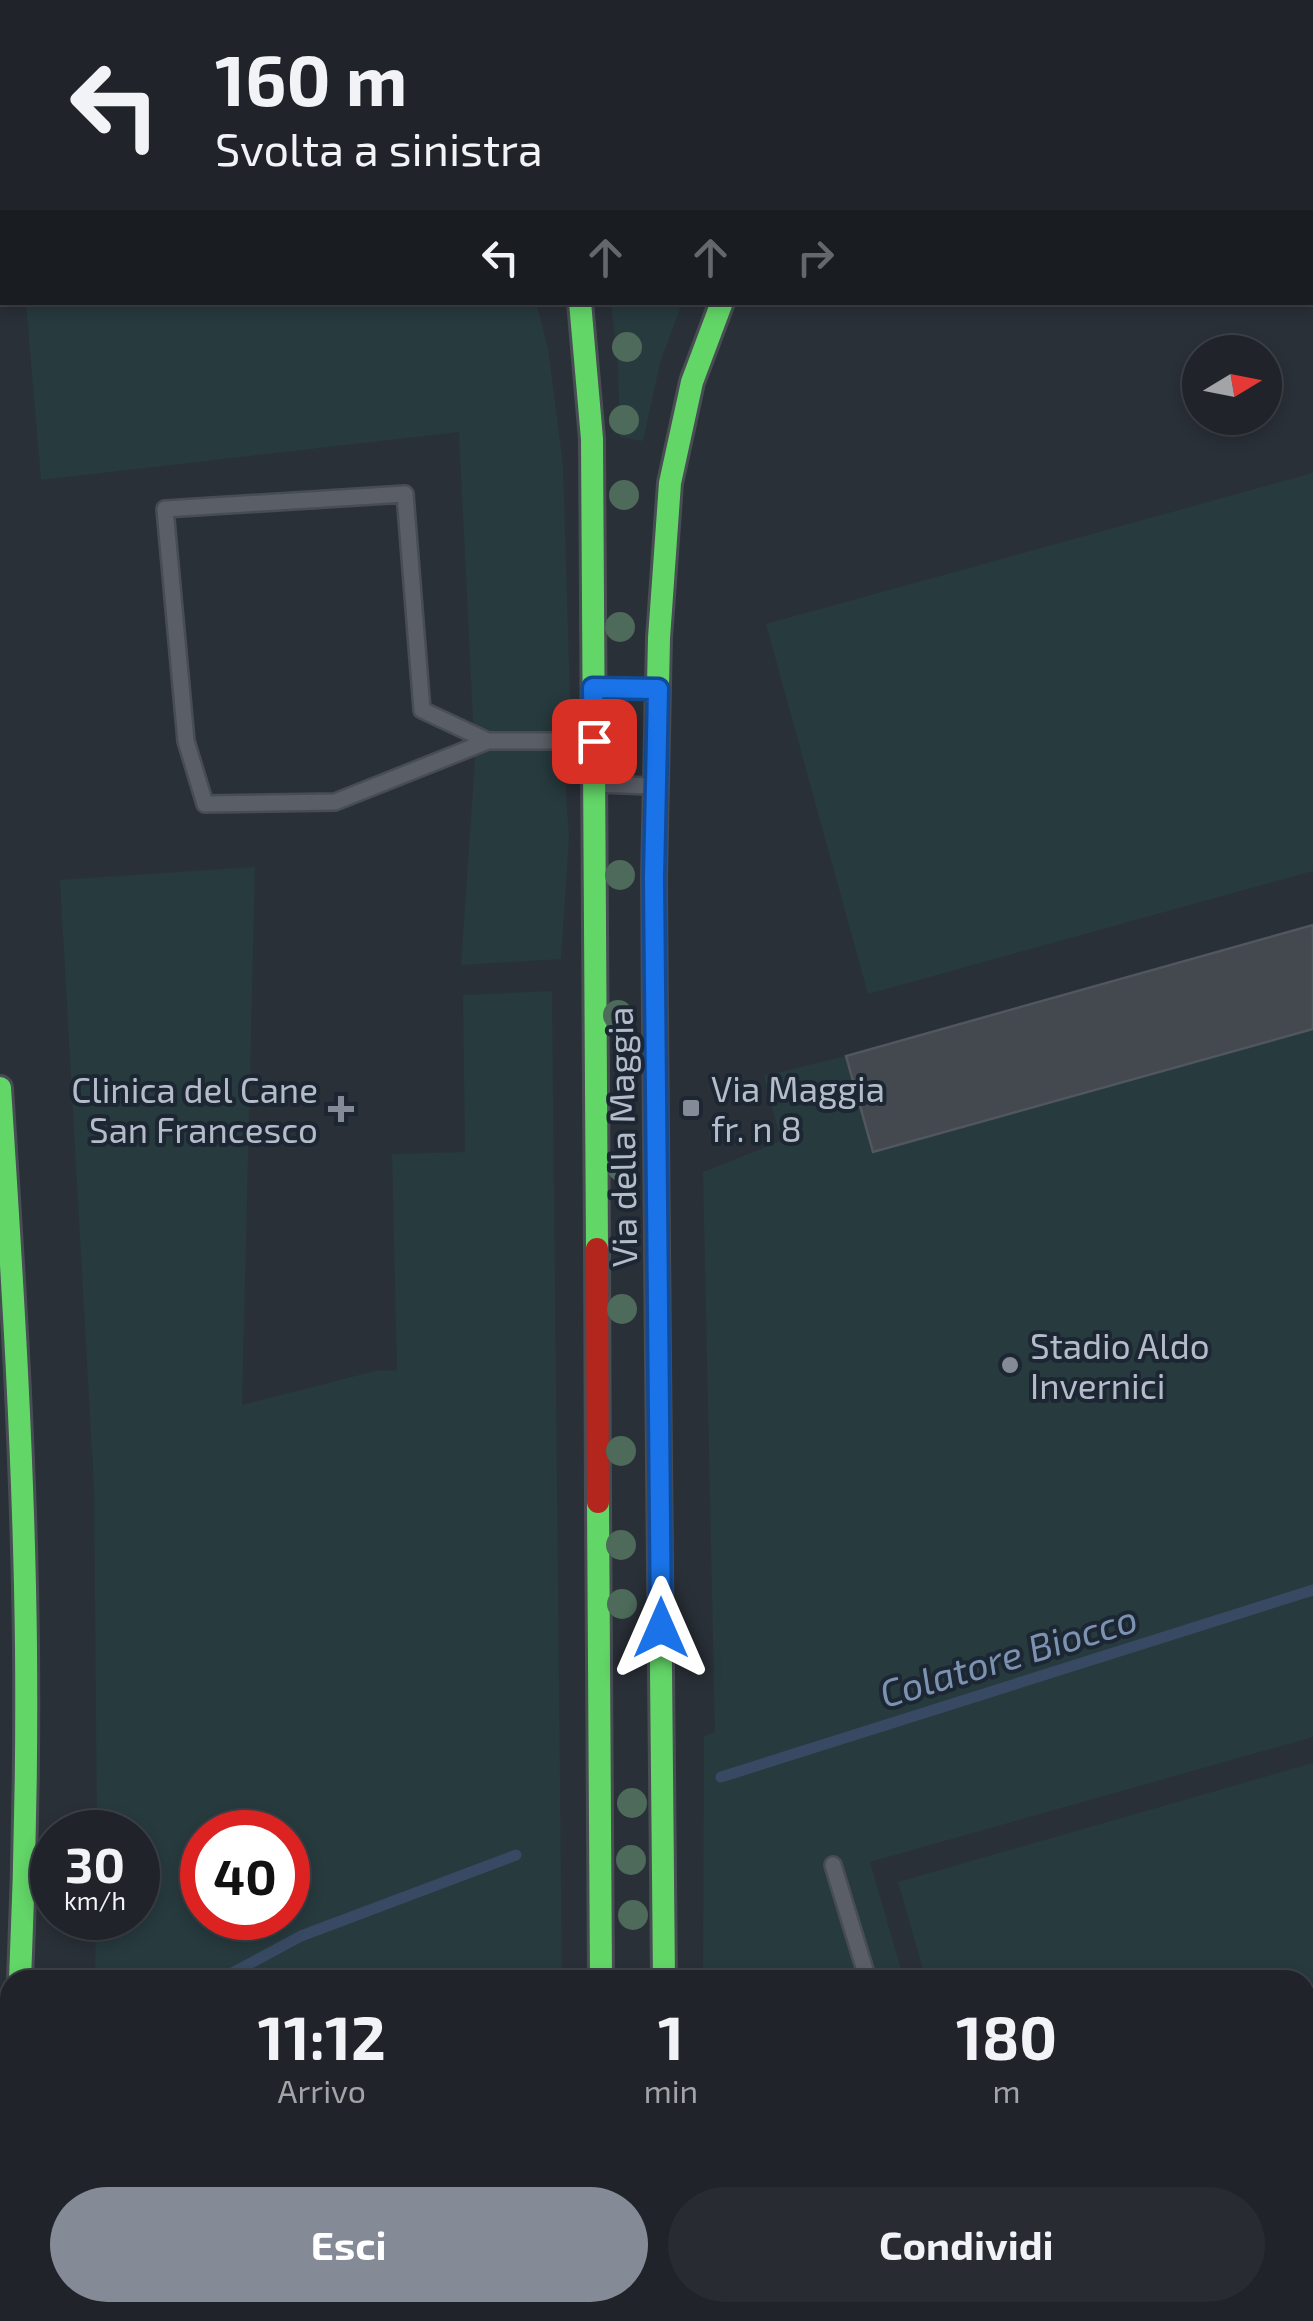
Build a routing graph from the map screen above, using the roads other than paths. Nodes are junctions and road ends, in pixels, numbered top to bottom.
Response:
1 (580, 305) edge
2 (721, 305) edge
3 (593, 688) junction
4 (658, 689) junction
5 (488, 741) junction
6 (594, 741) junction
7 (594, 784) junction
8 (656, 786) junction
9 (0, 1088) edge
10 (832, 1866) dead end
11 (20, 1970) edge
12 (601, 1970) edge
13 (664, 1970) edge
14 (865, 1970) edge

1 - 3 main road, Via della Maggia
2 - 4 main road, Via della Maggia
3 - 4 lane
3 - 6 main road, Via della Maggia
4 - 8 main road, Via della Maggia
5 - 5 lane
5 - 6 lane
6 - 7 main road, Via della Maggia
7 - 8 lane
7 - 12 main road, Via della Maggia
8 - 13 main road, Via della Maggia
9 - 11 main road
10 - 14 lane

